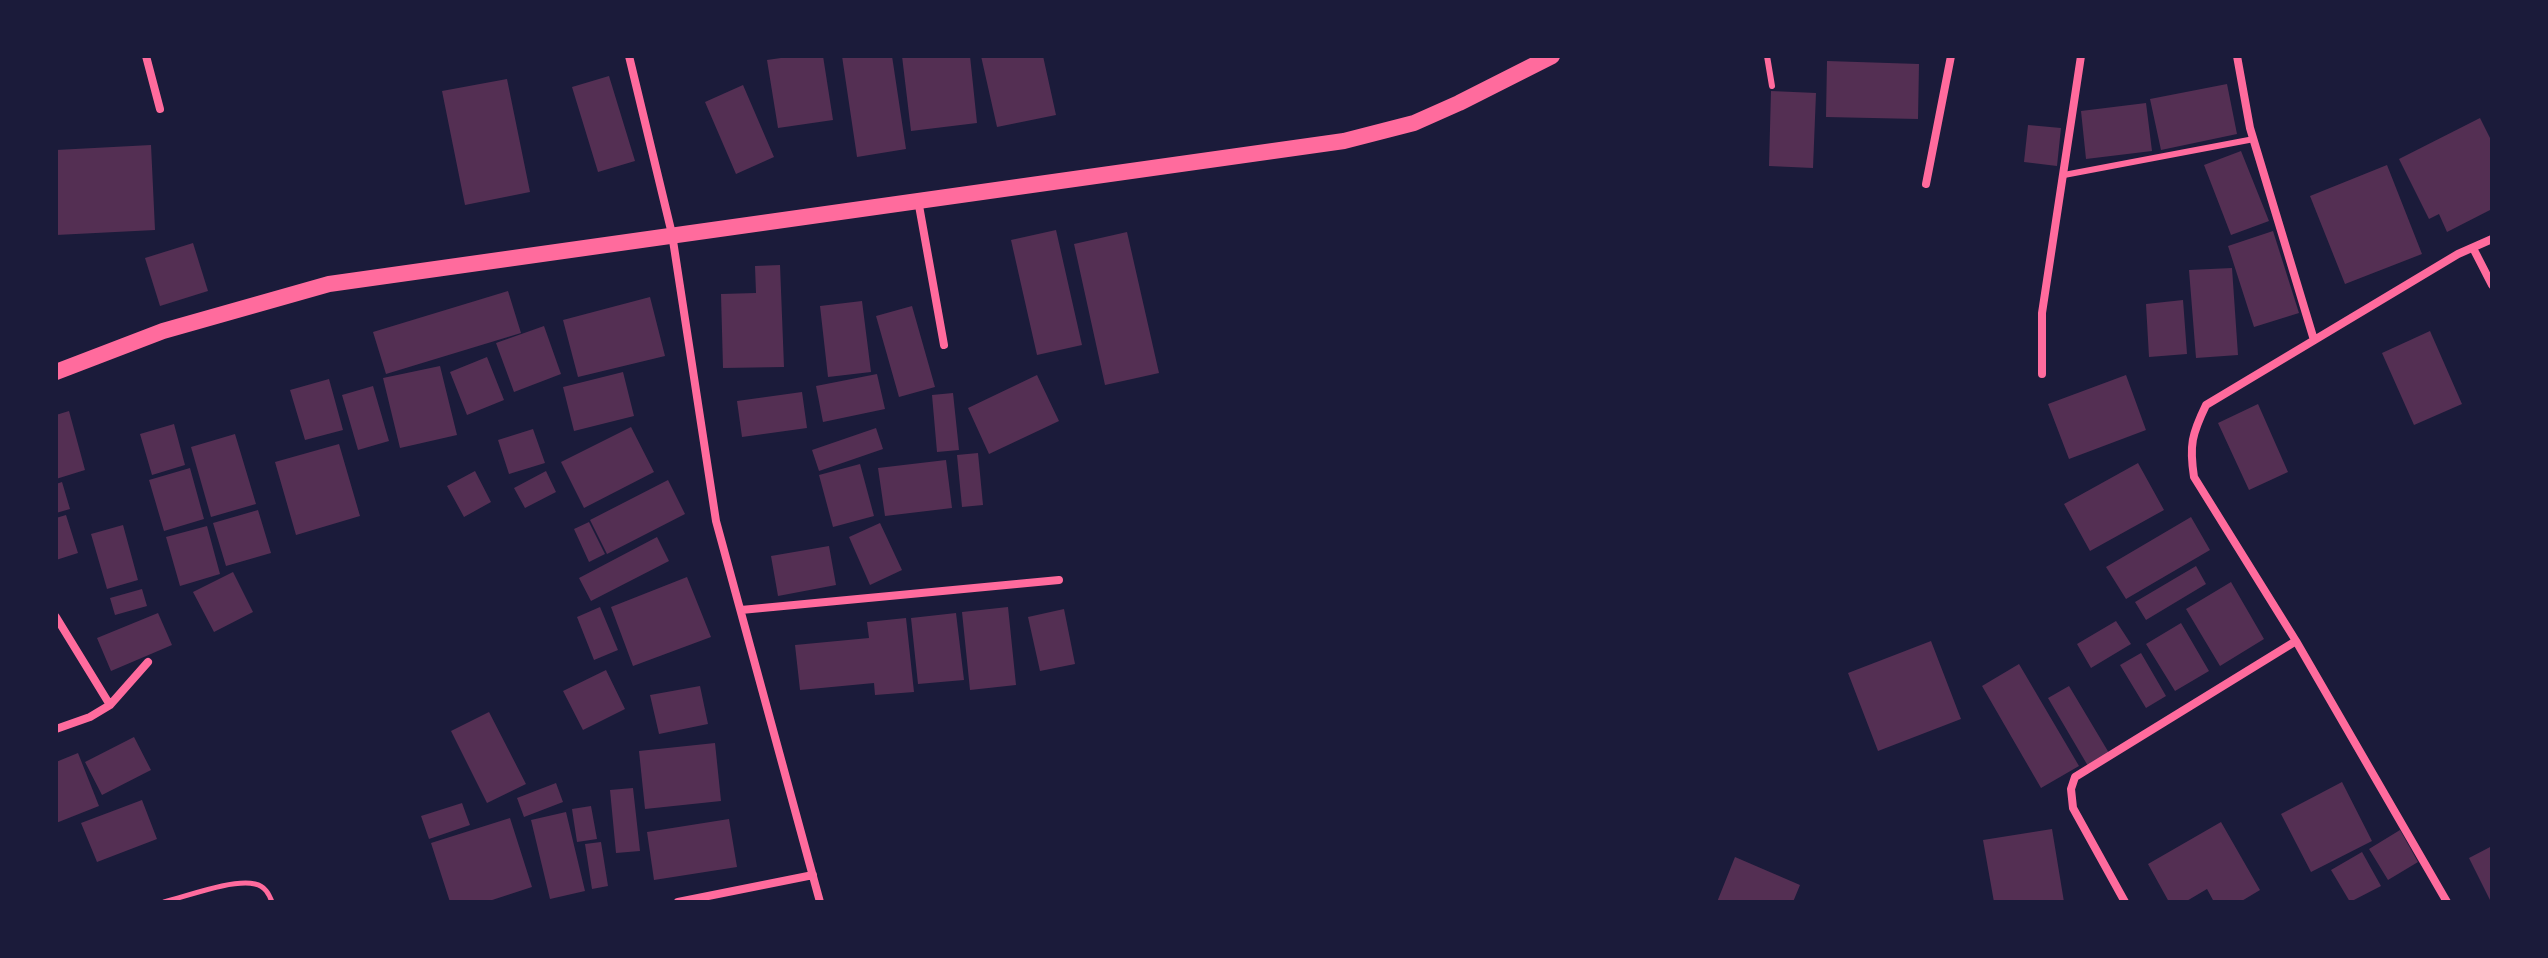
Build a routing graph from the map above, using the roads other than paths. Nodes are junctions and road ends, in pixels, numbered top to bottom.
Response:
1 (146, 56) edge
2 (629, 56) edge
3 (1552, 56) edge
4 (1767, 56) edge
5 (1951, 56) edge
6 (2081, 56) edge
7 (2237, 56) edge
8 (1772, 86) dead end
9 (160, 109) dead end
10 (2254, 139) junction
11 (2064, 175) junction
12 (1926, 184) dead end
13 (917, 200) junction
14 (672, 234) junction
15 (2492, 239) edge
16 (2473, 248) junction
17 (2492, 285) edge
18 (2314, 340) junction
19 (944, 345) dead end
20 (56, 372) edge
21 (2042, 374) dead end
22 (1059, 580) dead end
23 (741, 610) junction
24 (56, 617) edge
25 (2296, 641) junction
26 (148, 662) dead end
27 (110, 705) junction
28 (56, 729) edge
29 (813, 875) junction
30 (678, 902) edge
31 (820, 902) edge
32 (2125, 902) edge
33 (2447, 902) edge

1 - 9 street
2 - 14 street
3 - 13 main road
4 - 8 lane
5 - 12 street
6 - 11 street
7 - 10 street
10 - 11 lane
10 - 18 street
11 - 21 street
13 - 14 main road
13 - 19 street
14 - 20 main road
14 - 23 street
15 - 16 street
16 - 17 street
16 - 18 street
18 - 25 street
22 - 23 street
23 - 29 street
24 - 27 street
25 - 32 street
25 - 33 street
26 - 27 street
27 - 28 street
29 - 30 street
29 - 31 street

